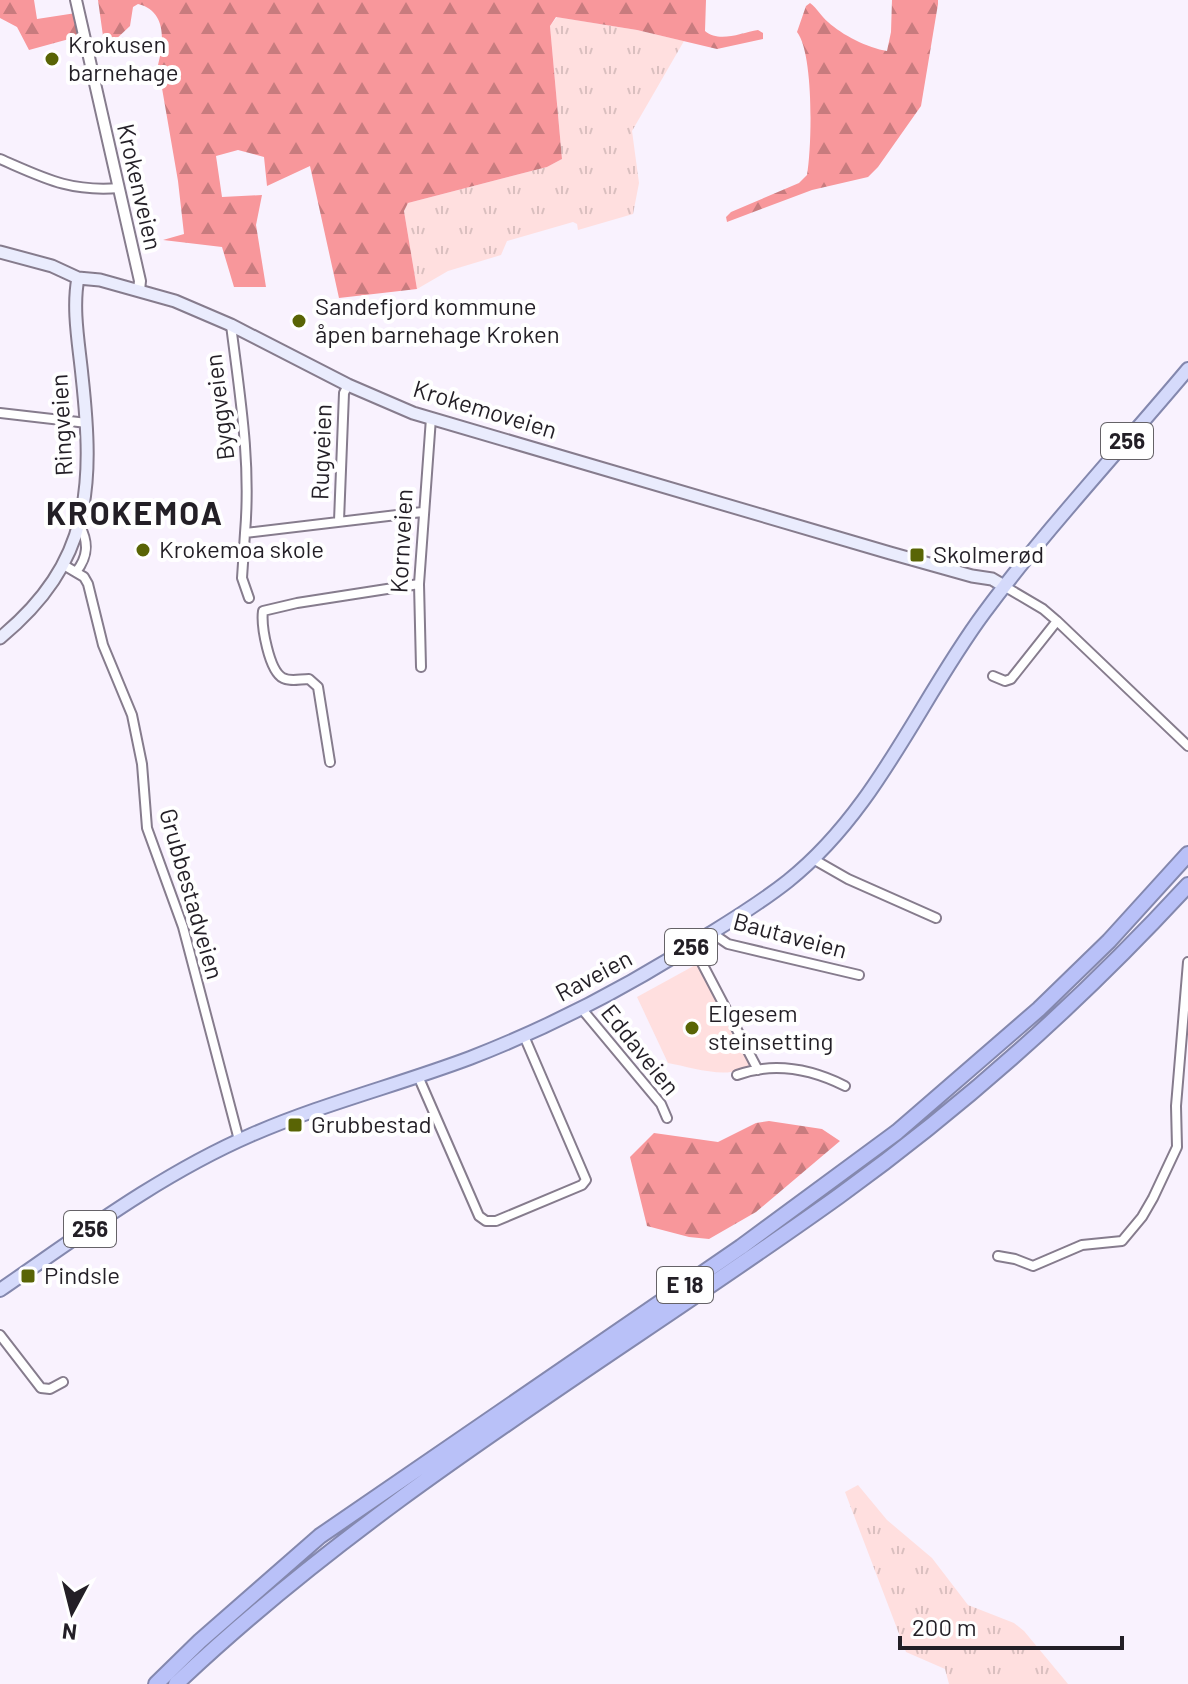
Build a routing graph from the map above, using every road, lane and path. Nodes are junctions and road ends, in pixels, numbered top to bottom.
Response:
1 (76, 0) edge
2 (0, 159) edge
3 (119, 188) junction
4 (0, 252) edge
5 (78, 278) junction
6 (139, 290) junction
7 (231, 325) junction
8 (1188, 369) edge
9 (348, 385) junction
10 (0, 413) edge
11 (431, 418) junction
12 (87, 423) junction
13 (422, 512) junction
14 (339, 521) junction
15 (80, 526) junction
16 (245, 533) junction
17 (62, 564) junction
18 (76, 572) junction
19 (419, 584) junction
20 (1004, 586) junction
21 (249, 598) dead end
22 (1057, 621) junction
23 (0, 638) edge
24 (421, 667) dead end
25 (993, 676) dead end
26 (1188, 746) edge
27 (330, 762) dead end
28 (1188, 854) edge
29 (813, 859) junction
30 (1188, 885) edge
31 (936, 918) dead end
32 (712, 933) junction
33 (693, 946) junction
34 (1188, 962) edge
35 (859, 975) dead end
36 (581, 1008) junction
37 (524, 1036) junction
38 (758, 1070) junction
39 (737, 1075) dead end
40 (418, 1076) junction
41 (845, 1086) dead end
42 (667, 1118) dead end
43 (239, 1140) junction
44 (998, 1256) dead end
45 (0, 1290) edge
46 (0, 1335) edge
47 (63, 1382) dead end
48 (156, 1684) edge
49 (176, 1684) edge

1 - 3 street, Krokenveien
2 - 3 street
3 - 6 street, Krokenveien
4 - 5 main road, Krokemoveien
5 - 6 main road, Krokemoveien
5 - 12 main road, Ringveien
6 - 7 main road, Krokemoveien
7 - 9 main road, Krokemoveien
7 - 16 street, Byggveien
8 - 20 main road, Raveien / 256
9 - 11 main road, Krokemoveien
9 - 14 street, Rugveien
10 - 12 street
11 - 13 street, Kornveien
11 - 20 main road, Krokemoveien
12 - 15 main road, Ringveien
13 - 14 street
13 - 19 street, Kornveien
14 - 16 street
15 - 17 main road, Ringveien
15 - 18 street
16 - 21 street, Byggveien
17 - 18 street
17 - 23 main road, Ringveien
18 - 43 street, Grubbestadveien
19 - 24 street, Kornveien
19 - 27 street
20 - 22 street
20 - 29 main road, Raveien / 256
22 - 25 street
22 - 26 street
28 - 48 highway, E 18
29 - 31 street
29 - 32 main road, Raveien / 256
30 - 49 highway, E 18
32 - 33 main road, Raveien / 256
32 - 35 street, Bautaveien
33 - 36 main road, Raveien / 256
33 - 38 street
34 - 44 street
36 - 37 main road, Raveien / 256
36 - 42 street, Eddaveien
37 - 40 main road, Raveien / 256
37 - 40 street
38 - 39 street
38 - 41 street
40 - 43 main road, Raveien / 256
43 - 45 main road, Raveien / 256
46 - 47 street

